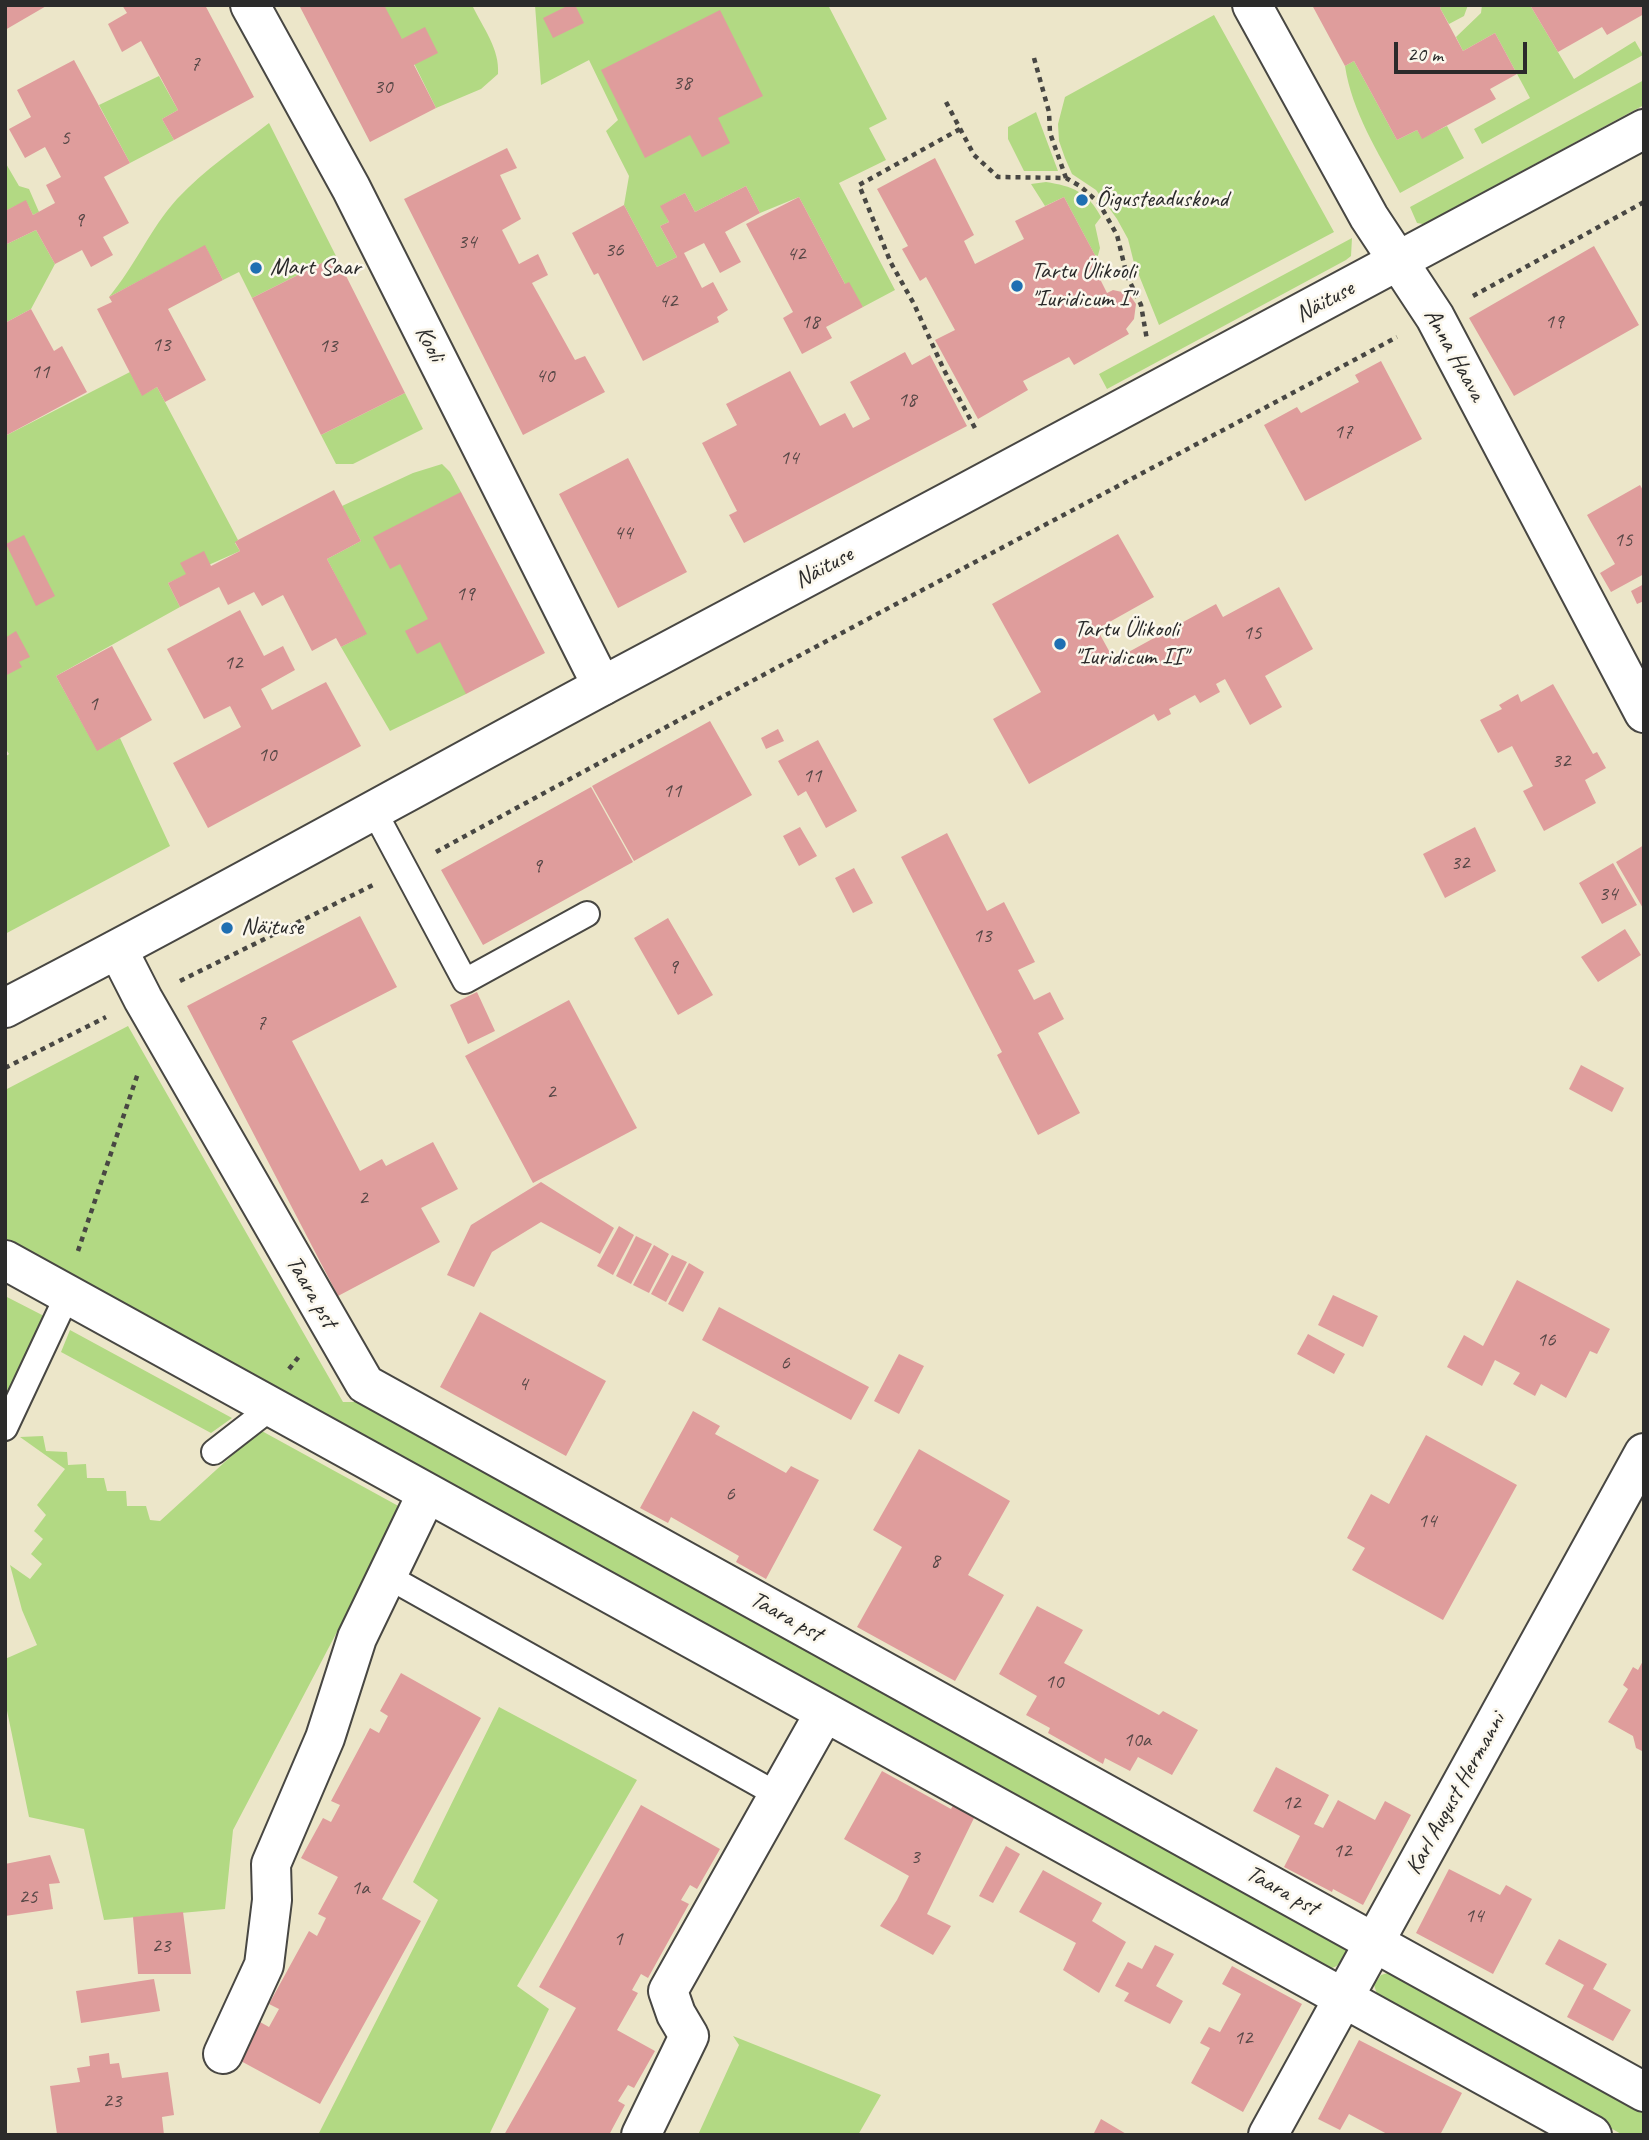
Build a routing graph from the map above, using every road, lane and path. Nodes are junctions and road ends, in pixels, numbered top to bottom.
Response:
1 (250, 5) edge
2 (1252, 5) edge
3 (1034, 58) dead end
4 (946, 102) dead end
5 (1644, 129) edge
6 (960, 130) junction
7 (1066, 178) junction
8 (1644, 202) edge
9 (1398, 263) junction
10 (1435, 317) junction
11 (1147, 340) dead end
12 (976, 430) dead end
13 (602, 686) junction
14 (1644, 713) edge
15 (374, 811) junction
16 (405, 869) junction
17 (587, 914) dead end
18 (118, 950) junction
19 (143, 999) junction
20 (5, 1008) edge
21 (142, 1061) dead end
22 (5, 1068) edge
23 (5, 1259) edge
24 (71, 1278) junction
25 (272, 1407) junction
26 (5, 1428) edge
27 (214, 1452) dead end
28 (1644, 1453) edge
29 (427, 1493) junction
30 (387, 1576) junction
31 (825, 1712) junction
32 (778, 1795) junction
33 (1374, 1942) junction
34 (1344, 1998) junction
35 (223, 2054) dead end
36 (1644, 2092) edge
37 (641, 2135) edge
38 (1268, 2135) edge
39 (1592, 2135) edge

1 - 13 street, Kooli
2 - 9 street, Anna Haava
3 - 7 path
4 - 6 path
5 - 9 street, Näituse
6 - 7 path
6 - 12 path
7 - 11 path
8 - 10 path
9 - 10 street, Anna Haava
9 - 13 street, Näituse
10 - 14 street, Anna Haava
10 - 16 path
13 - 15 street, Näituse
15 - 16 lane
15 - 18 street, Näituse
16 - 17 lane
16 - 19 path
18 - 19 street, Taara pst
18 - 20 street, Näituse
19 - 22 path
19 - 33 street, Taara pst
21 - 24 path
23 - 24 street
24 - 25 street
24 - 26 lane
25 - 27 lane
25 - 29 street
28 - 33 street, Karl August Hermanni
29 - 30 street
29 - 31 street
30 - 32 lane
30 - 35 street
31 - 32 street
31 - 34 street
32 - 37 street
33 - 34 street, Karl August Hermanni
33 - 36 street, Taara pst
34 - 38 street, Karl August Hermanni
34 - 39 street

